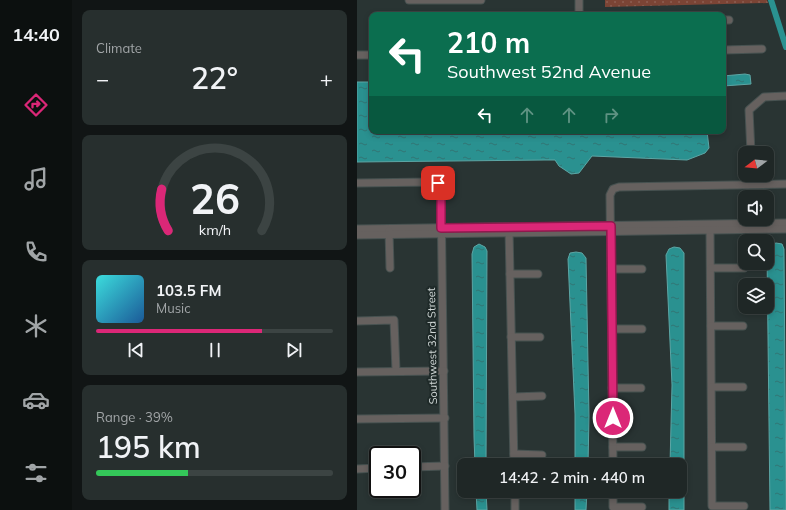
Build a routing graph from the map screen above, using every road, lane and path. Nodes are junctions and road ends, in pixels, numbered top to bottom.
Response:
1 (409, 0) edge
2 (481, 0) edge
3 (579, 0) edge
4 (579, 12) edge
5 (762, 49) dead end
6 (726, 50) edge
7 (357, 55) edge
8 (369, 55) edge
9 (786, 96) edge
10 (751, 146) edge
11 (357, 183) edge
12 (753, 184) joint
13 (786, 184) edge
14 (786, 223) edge
15 (710, 227) junction
16 (357, 229) edge
17 (611, 229) junction
18 (786, 229) edge
19 (509, 230) junction
20 (441, 231) junction
21 (389, 232) junction
22 (357, 235) edge
23 (390, 268) dead end
24 (711, 268) junction
25 (738, 268) edge
26 (611, 269) junction
27 (642, 269) dead end
28 (510, 274) junction
29 (538, 274) dead end
30 (357, 321) edge
31 (711, 326) junction
32 (743, 326) dead end
33 (612, 329) junction
34 (642, 329) dead end
35 (511, 337) junction
36 (540, 337) dead end
37 (396, 371) junction
38 (444, 371) junction
39 (357, 372) edge
40 (711, 387) junction
41 (743, 387) dead end
42 (613, 388) junction
43 (641, 388) dead end
44 (543, 396) dead end
45 (513, 397) junction
46 (445, 418) junction
47 (357, 419) edge
48 (642, 447) dead end
49 (743, 447) dead end
50 (613, 448) junction
51 (712, 448) junction
52 (514, 454) junction
53 (542, 455) dead end
54 (514, 458) edge
55 (613, 458) edge
56 (445, 466) junction
57 (421, 467) edge
58 (369, 468) edge
59 (357, 469) edge
60 (515, 498) edge
61 (613, 498) edge
62 (745, 506) dead end
63 (642, 507) dead end
64 (445, 510) edge
65 (515, 510) edge

1 - 2 street
3 - 4 street
5 - 6 street
7 - 8 street
9 - 10 street
11 - 20 street, Southwest 32nd Street
12 - 13 street
12 - 17 street
14 - 15 street
15 - 17 street
15 - 18 street
15 - 24 street
16 - 21 street
17 - 19 street
17 - 26 street
19 - 20 street
19 - 28 street
20 - 21 street
20 - 38 street, Southwest 32nd Street
21 - 22 street
21 - 23 street
24 - 25 street
24 - 31 street
26 - 27 street
26 - 33 street
28 - 29 street
28 - 35 street
30 - 37 street
31 - 32 street
31 - 40 street
33 - 34 street
33 - 42 street
35 - 36 street
35 - 45 street
37 - 38 street
37 - 39 street
38 - 46 street, Southwest 32nd Street
40 - 41 street
40 - 51 street
42 - 43 street
42 - 50 street
44 - 45 street
45 - 52 street
46 - 47 street
46 - 56 street, Southwest 32nd Street
48 - 50 street
49 - 51 street
50 - 55 street
51 - 62 street
52 - 53 street
52 - 54 street
56 - 57 street
56 - 64 street, Southwest 32nd Street
58 - 59 street
60 - 65 street
61 - 63 street

